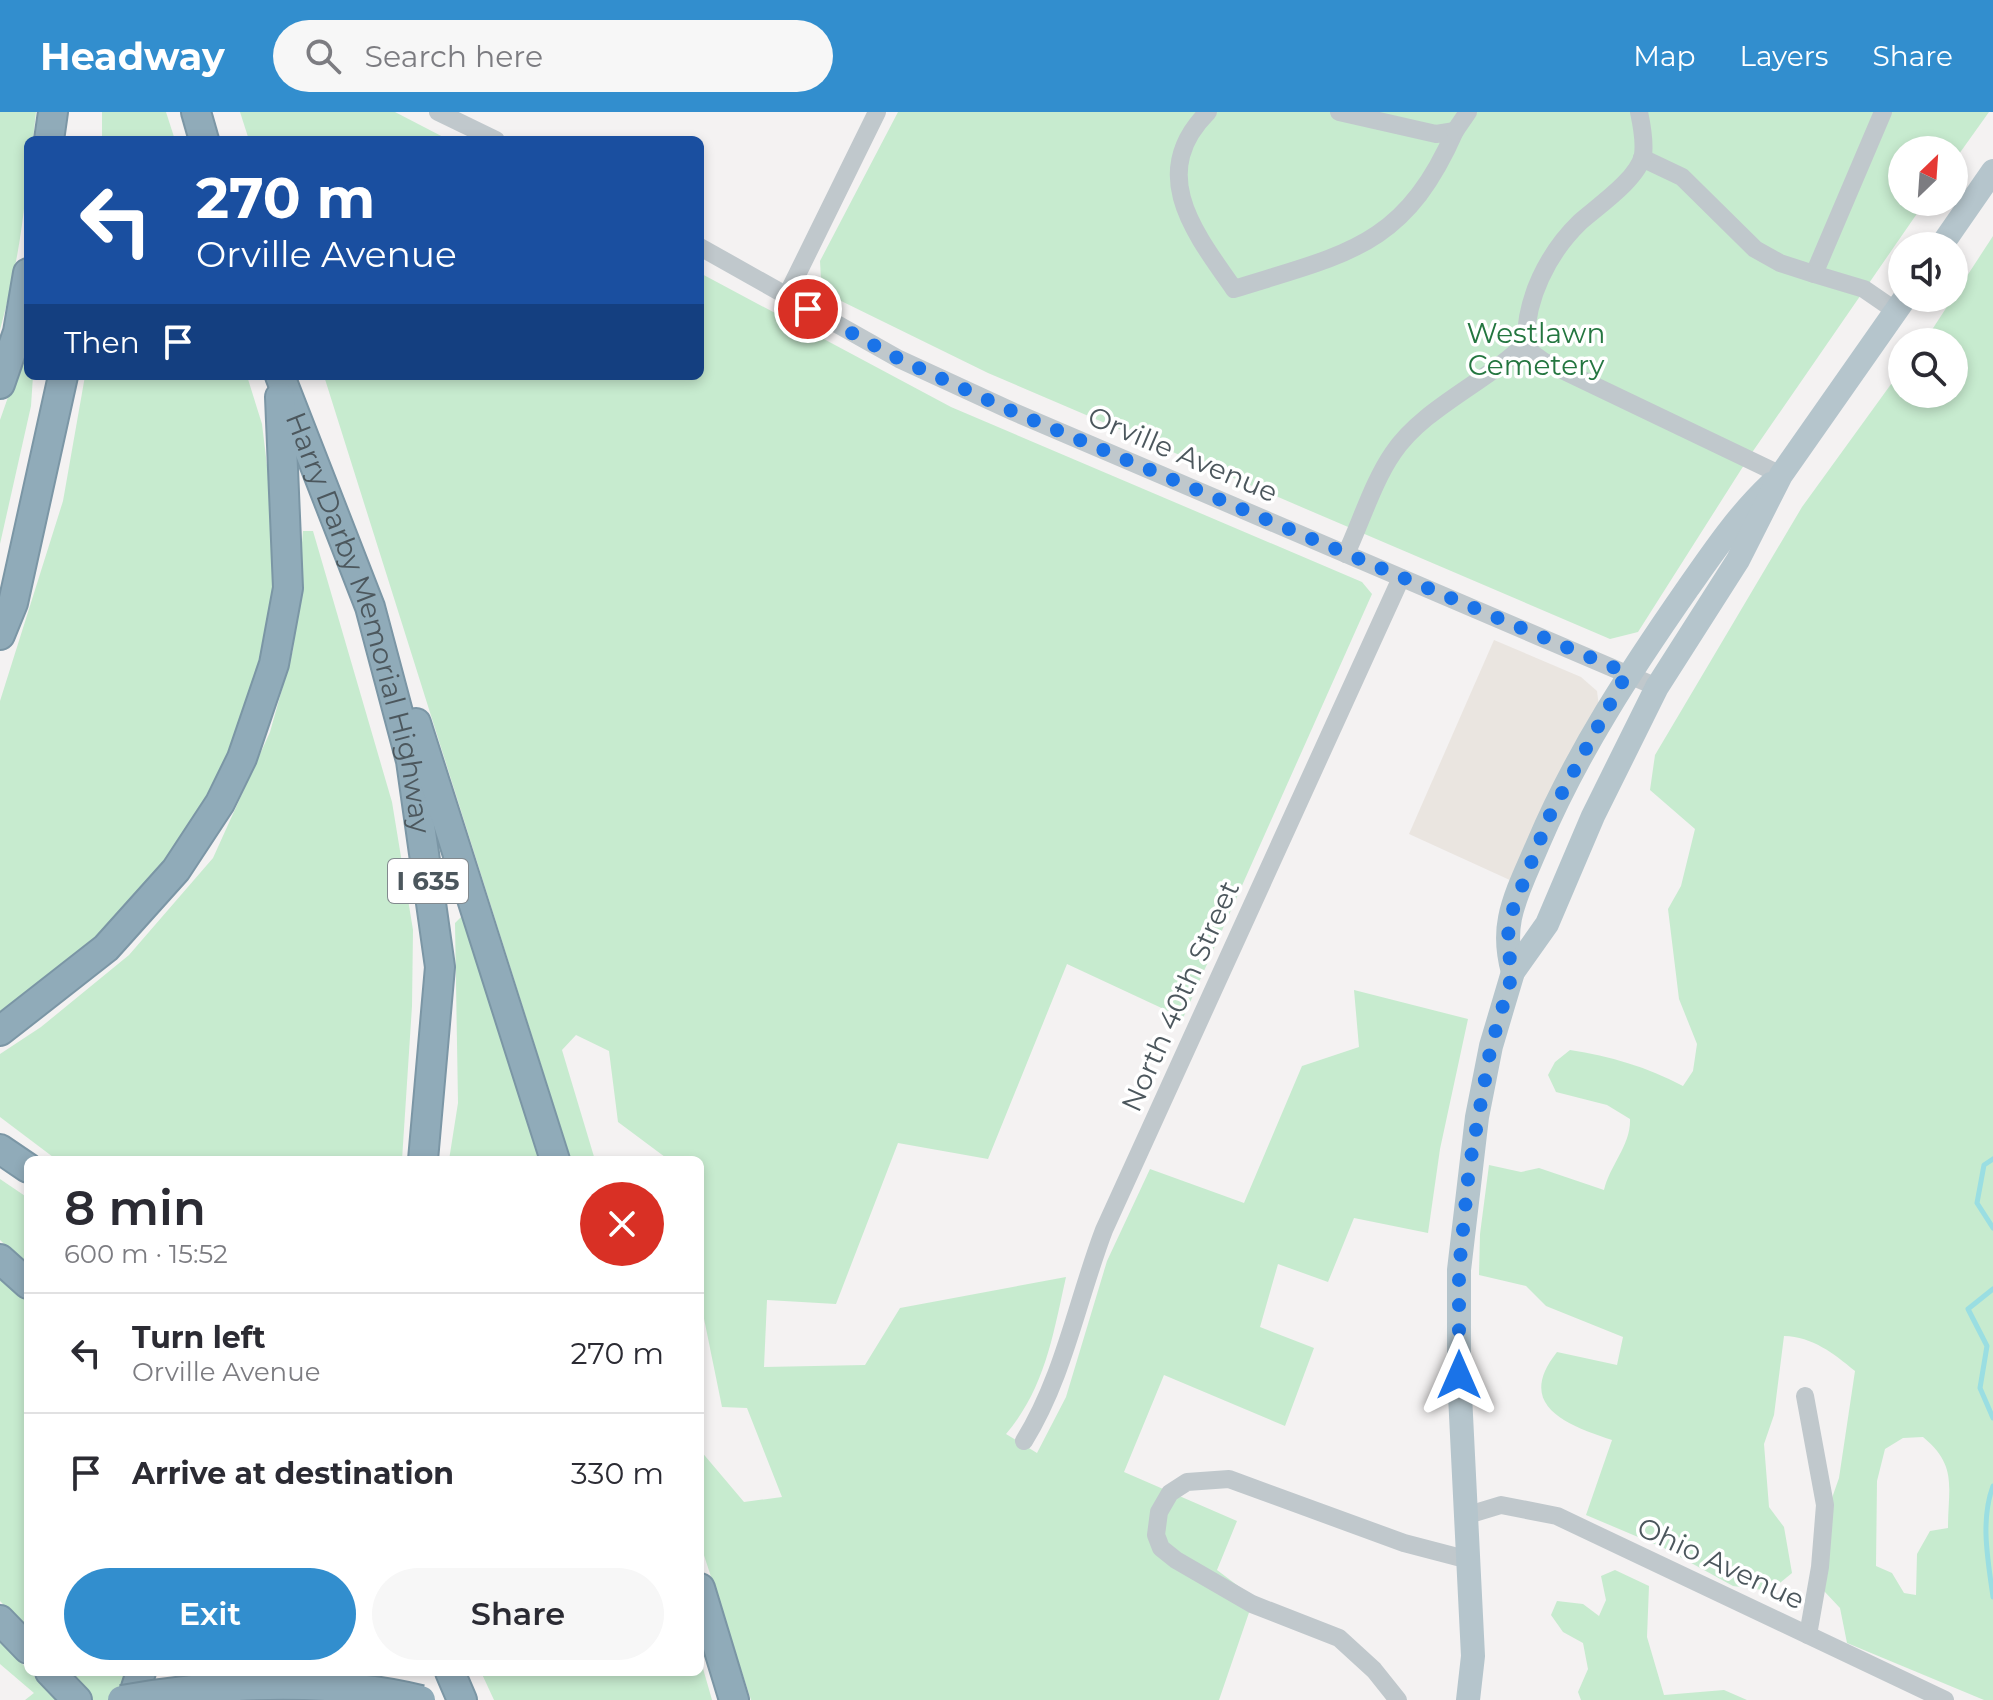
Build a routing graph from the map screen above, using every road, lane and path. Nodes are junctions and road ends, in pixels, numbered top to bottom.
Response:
1 (53, 112) edge
2 (65, 112) edge
3 (196, 112) edge
4 (438, 112) edge
5 (877, 112) edge
6 (1208, 112) edge
7 (1339, 112) edge
8 (1468, 112) edge
9 (1639, 112) edge
10 (1883, 112) edge
11 (1455, 131) junction
12 (50, 136) edge
13 (67, 136) edge
14 (203, 136) edge
15 (488, 136) edge
16 (1642, 158) junction
17 (1993, 171) edge
18 (1951, 232) edge
19 (704, 249) edge
20 (1814, 274) junction
21 (24, 297) edge
22 (786, 297) junction
23 (1888, 299) edge
24 (1895, 312) edge
25 (1526, 343) junction
26 (62, 380) edge
27 (279, 380) edge
28 (281, 380) edge
29 (0, 384) edge
30 (1781, 475) junction
31 (1346, 554) junction
32 (1401, 578) junction
33 (370, 607) junction
34 (0, 635) edge
35 (1627, 673) junction
36 (1657, 687) junction
37 (1513, 972) junction
38 (6, 1028) edge
39 (0, 1149) edge
40 (423, 1156) edge
41 (554, 1156) edge
42 (24, 1165) edge
43 (0, 1259) edge
44 (24, 1280) edge
45 (1805, 1396) dead end
46 (1024, 1441) dead end
47 (1468, 1515) junction
48 (1469, 1560) junction
49 (704, 1601) edge
50 (0, 1620) edge
51 (1808, 1635) junction
52 (24, 1645) edge
53 (54, 1676) edge
54 (140, 1676) edge
55 (194, 1676) edge
56 (452, 1676) edge
57 (77, 1700) edge
58 (122, 1700) edge
59 (132, 1700) edge
60 (171, 1700) edge
61 (421, 1700) edge
62 (462, 1700) edge
63 (734, 1700) edge
64 (1398, 1700) edge
65 (1468, 1700) edge
66 (1945, 1700) edge

1 - 12 highway
2 - 13 highway
3 - 14 highway
4 - 15 street
5 - 22 street
6 - 11 street
7 - 11 street
8 - 11 street
9 - 16 street
10 - 20 street
16 - 20 street
16 - 25 street
17 - 18 main road
19 - 22 street, Orville Avenue
20 - 23 street
21 - 29 highway
22 - 31 street, Orville Avenue
24 - 30 main road
25 - 30 street
25 - 31 street
26 - 34 highway
27 - 38 highway
28 - 33 highway, Harry Darby Memorial Highway / I 635
30 - 35 main road
30 - 36 main road
31 - 32 street, Orville Avenue
32 - 35 street, Orville Avenue
32 - 46 street, North 40th Street
33 - 40 highway, Harry Darby Memorial Highway / I 635
33 - 41 highway
35 - 36 street, Orville Avenue
35 - 37 main road
36 - 37 main road
37 - 47 main road
39 - 42 highway
43 - 44 highway
45 - 51 street
47 - 48 main road
47 - 51 street, Ohio Avenue
48 - 64 street
48 - 65 main road
49 - 63 highway
50 - 52 highway
51 - 66 street, Ohio Avenue
53 - 57 highway
54 - 59 highway
55 - 60 highway
56 - 62 highway
58 - 61 highway, bridge

